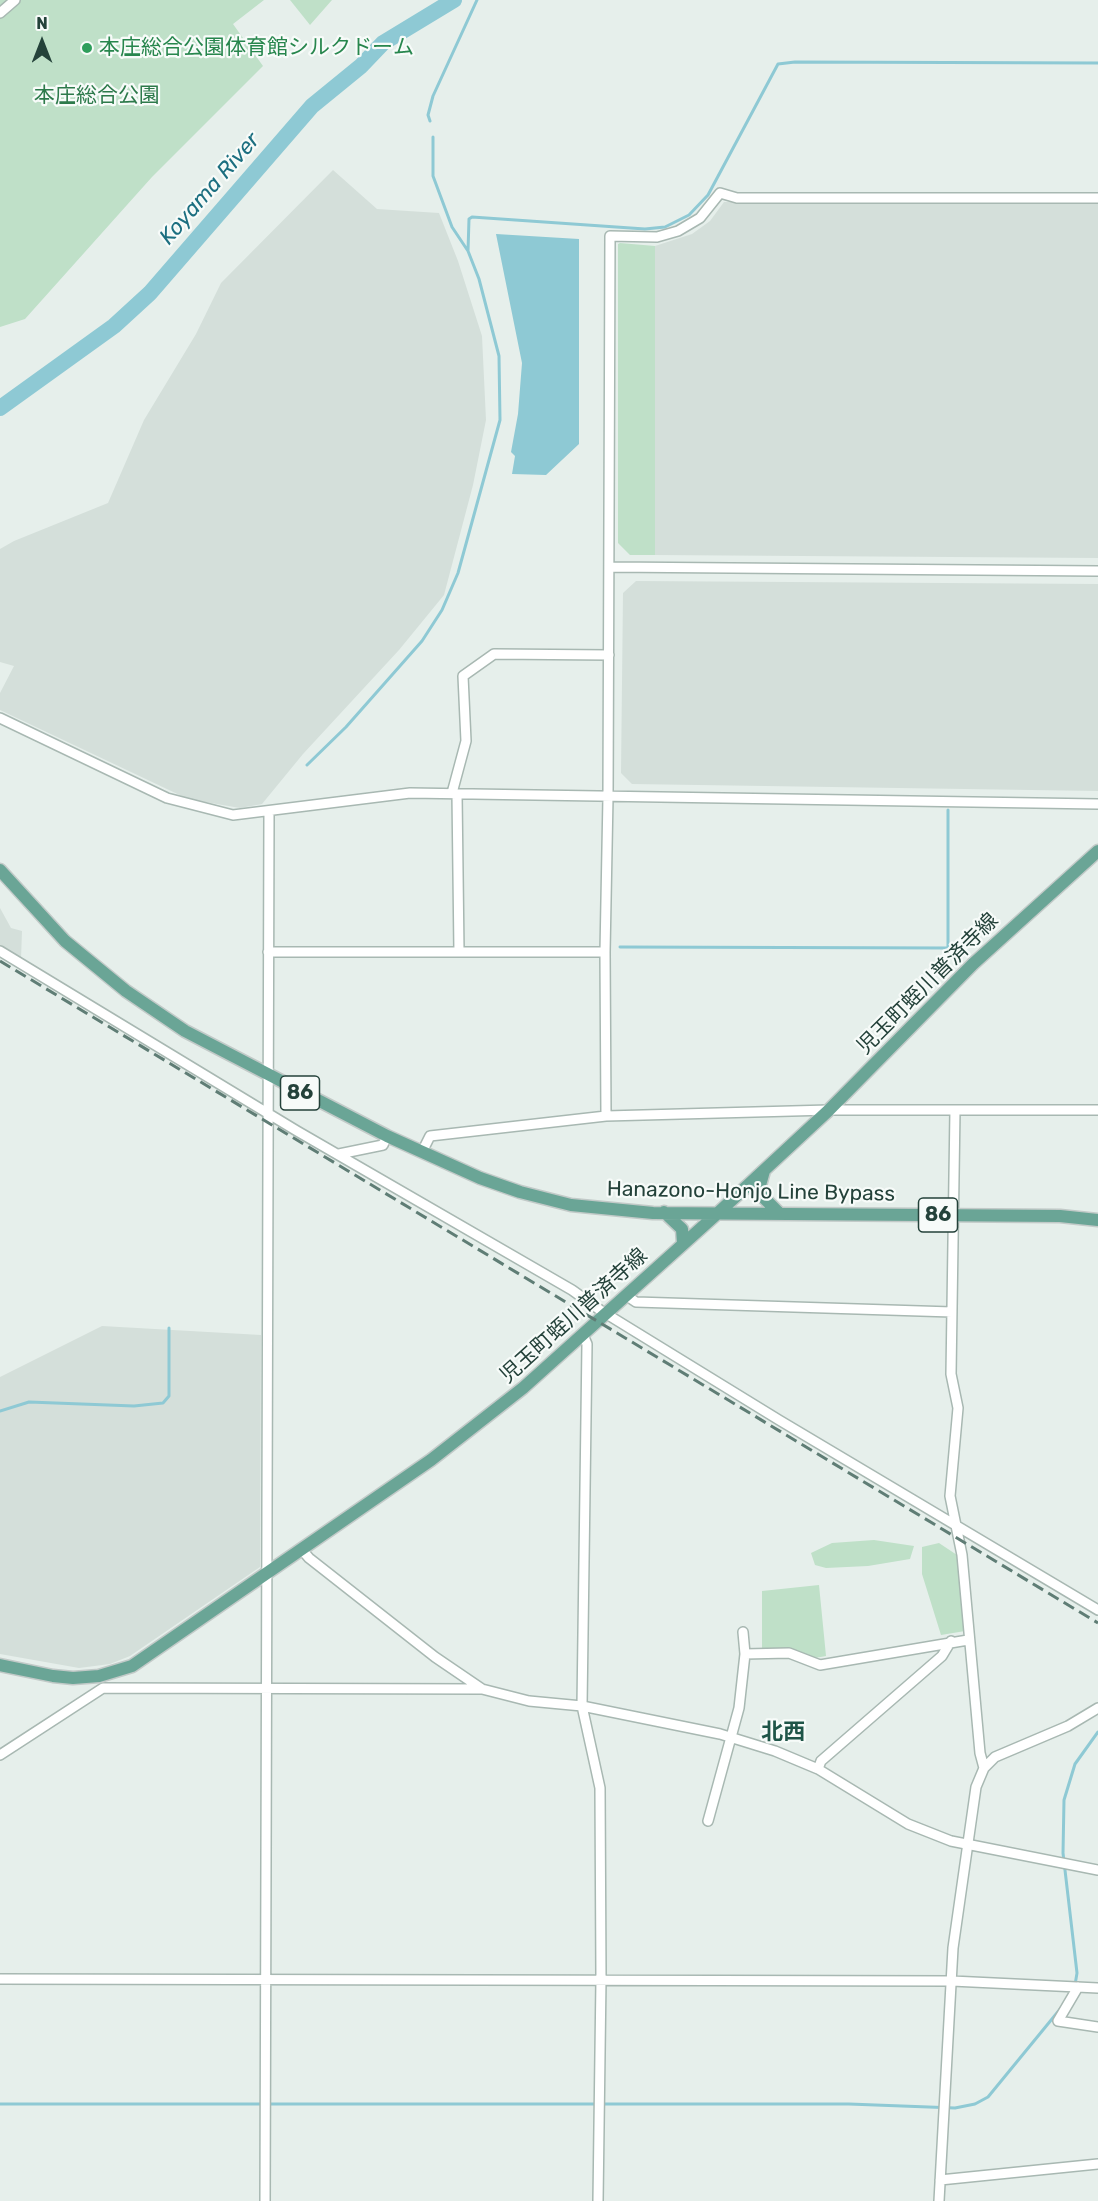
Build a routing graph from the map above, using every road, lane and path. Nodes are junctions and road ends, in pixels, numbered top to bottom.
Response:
1 (15, 0) edge
2 (0, 13) edge
3 (1098, 198) edge
4 (609, 567) junction
5 (1098, 571) edge
6 (609, 655) junction
7 (0, 718) edge
8 (454, 794) junction
9 (608, 797) junction
10 (1098, 804) edge
11 (269, 813) junction
12 (1098, 851) edge
13 (0, 870) edge
14 (0, 951) edge
15 (268, 952) junction
16 (459, 952) junction
17 (605, 952) junction
18 (269, 1076) junction
19 (829, 1110) junction
20 (955, 1110) junction
21 (1098, 1110) edge
22 (268, 1113) junction
23 (606, 1116) junction
24 (387, 1136) junction
25 (422, 1152) junction
26 (339, 1154) junction
27 (765, 1169) junction
28 (664, 1212) junction
29 (719, 1212) junction
30 (778, 1212) junction
31 (954, 1215) junction
32 (1098, 1220) edge
33 (683, 1243) junction
34 (627, 1296) junction
35 (952, 1312) junction
36 (605, 1313) junction
37 (583, 1335) junction
38 (953, 1522) junction
39 (303, 1551) junction
40 (267, 1576) junction
41 (1098, 1610) edge
42 (743, 1632) dead end
43 (968, 1640) junction
44 (951, 1641) junction
45 (745, 1654) junction
46 (0, 1665) edge
47 (101, 1682) junction
48 (482, 1689) junction
49 (265, 1690) junction
50 (582, 1706) junction
51 (1098, 1708) edge
52 (733, 1738) junction
53 (0, 1755) edge
54 (984, 1768) junction
55 (818, 1769) junction
56 (708, 1821) dead end
57 (967, 1846) junction
58 (1098, 1870) edge
59 (0, 1979) edge
60 (266, 1980) junction
61 (601, 1980) junction
62 (952, 1981) junction
63 (1078, 1987) junction
64 (1098, 1988) edge
65 (1098, 2027) edge
66 (1098, 2164) edge
67 (940, 2180) junction
68 (264, 2201) edge
69 (598, 2201) edge
70 (939, 2201) edge

1 - 2 street
3 - 4 street
4 - 5 street
4 - 6 street
6 - 8 street
6 - 9 street
7 - 11 street
8 - 9 street
8 - 11 street
8 - 16 street
9 - 10 street
9 - 17 street
11 - 15 street
12 - 19 main road, 児玉町蛭川普済寺線
13 - 18 main road, Hanazono-Honjo Line Bypass / 86
14 - 22 street
15 - 16 street
15 - 18 street
16 - 17 street
17 - 23 street
18 - 22 street
18 - 24 main road, Hanazono-Honjo Line Bypass / 86
19 - 20 street
19 - 23 street
19 - 27 main road, 児玉町蛭川普済寺線
20 - 21 street
20 - 31 street
22 - 26 street
22 - 40 street
23 - 25 street
24 - 25 main road, Hanazono-Honjo Line Bypass / 86
24 - 26 street
25 - 28 main road, Hanazono-Honjo Line Bypass / 86
26 - 36 street
27 - 29 main road, 児玉町蛭川普済寺線
27 - 30 main road
28 - 29 main road, Hanazono-Honjo Line Bypass / 86
28 - 33 main road
29 - 30 main road, Hanazono-Honjo Line Bypass / 86
29 - 33 main road, 児玉町蛭川普済寺線
30 - 31 main road, Hanazono-Honjo Line Bypass / 86
31 - 32 main road, Hanazono-Honjo Line Bypass / 86
31 - 35 street
33 - 34 main road, 児玉町蛭川普済寺線
34 - 35 street
34 - 36 main road, 児玉町蛭川普済寺線
35 - 38 street
36 - 37 main road, 児玉町蛭川普済寺線
36 - 38 street
37 - 39 main road, 児玉町蛭川普済寺線
37 - 50 street
38 - 41 street
38 - 43 street
39 - 40 main road, 児玉町蛭川普済寺線
39 - 48 street
40 - 47 main road, 児玉町蛭川普済寺線
40 - 49 street
42 - 45 street
43 - 44 street
43 - 54 street
44 - 45 street
44 - 55 street
45 - 52 street
46 - 47 main road, 児玉町蛭川普済寺線
47 - 49 street
47 - 53 street
48 - 49 street
48 - 50 street
49 - 60 street
50 - 52 street
50 - 61 street
51 - 54 street
52 - 55 street
52 - 56 street
54 - 57 street
55 - 57 street
57 - 58 street
57 - 62 street
59 - 60 street
60 - 61 street
60 - 68 street
61 - 62 street
61 - 69 street
62 - 63 street
62 - 67 street
63 - 64 street
63 - 65 street
66 - 67 street
67 - 70 street

